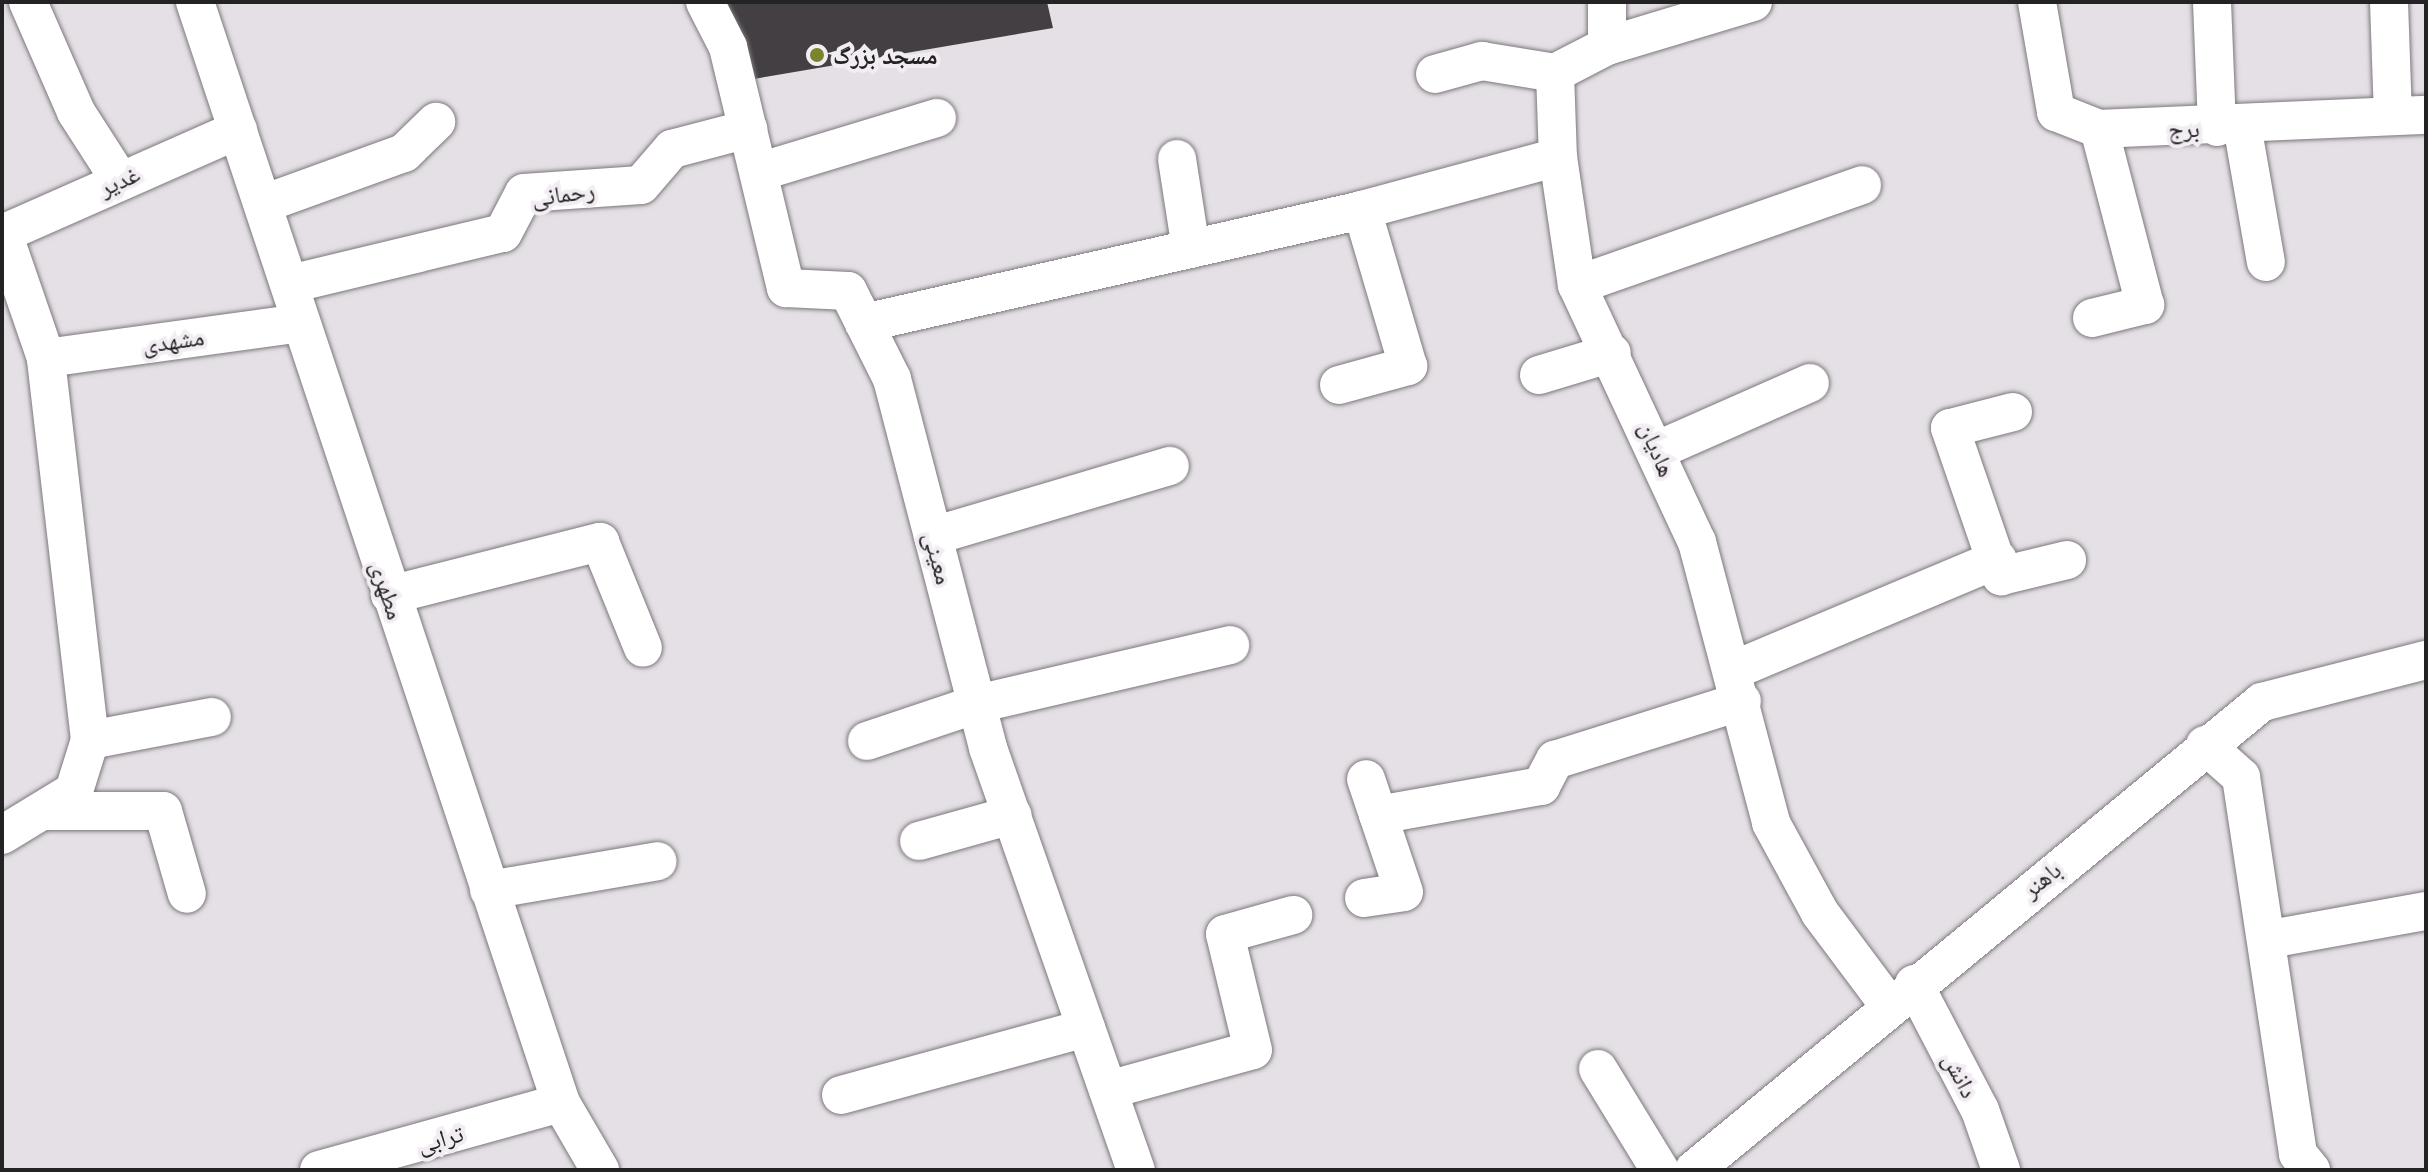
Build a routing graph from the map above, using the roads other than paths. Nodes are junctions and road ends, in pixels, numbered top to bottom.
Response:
1 (30, 2) edge
2 (195, 2) edge
3 (705, 2) edge
4 (1607, 2) edge
5 (1753, 2) edge
6 (2037, 2) edge
7 (2212, 2) edge
8 (2389, 2) edge
9 (1607, 46) junction
10 (1555, 73) junction
11 (1435, 74) dead end
12 (2410, 115) edge
13 (937, 118) dead end
14 (436, 122) dead end
15 (2230, 126) junction
16 (748, 129) junction
17 (2099, 129) junction
18 (238, 130) junction
19 (1558, 157) junction
20 (1177, 159) dead end
21 (759, 172) junction
22 (119, 179) junction
23 (1862, 185) dead end
24 (263, 204) junction
25 (1362, 210) junction
26 (3, 233) edge
27 (1191, 249) junction
28 (2266, 262) dead end
29 (290, 284) junction
30 (1577, 285) junction
31 (2092, 318) dead end
32 (300, 323) junction
33 (864, 323) junction
34 (1612, 353) junction
35 (46, 358) junction
36 (1539, 375) dead end
37 (1810, 383) dead end
38 (1339, 385) dead end
39 (2013, 412) dead end
40 (1658, 450) junction
41 (1170, 466) dead end
42 (933, 536) junction
43 (1998, 559) junction
44 (2067, 560) dead end
45 (390, 595) junction
46 (1230, 645) dead end
47 (643, 648) dead end
48 (2426, 660) edge
49 (1738, 686) junction
50 (977, 704) junction
51 (212, 717) dead end
52 (90, 740) junction
53 (867, 741) dead end
54 (2205, 745) junction
55 (1366, 779) dead end
56 (42, 811) junction
57 (1012, 815) junction
58 (1378, 815) junction
59 (2, 835) edge
60 (919, 841) dead end
61 (658, 861) dead end
62 (489, 890) junction
63 (187, 894) dead end
64 (1364, 898) dead end
65 (2426, 911) edge
66 (1293, 915) dead end
67 (2270, 939) junction
68 (1901, 994) junction
69 (1086, 1028) junction
70 (1598, 1069) dead end
71 (1108, 1090) junction
72 (841, 1095) dead end
73 (561, 1103) junction
74 (319, 1170) edge
75 (600, 1170) edge
76 (1136, 1170) edge
77 (1660, 1170) edge
78 (1694, 1170) edge
79 (2001, 1170) edge
80 (2311, 1170) edge

1 - 22 street
2 - 18 street, مطهری
3 - 16 street, معینی
4 - 9 street
5 - 9 street
6 - 17 street, برج
7 - 15 street
8 - 12 street
9 - 10 street
10 - 11 street
10 - 19 street, هادیان
12 - 15 street, برج
13 - 21 street
14 - 24 street
15 - 17 street, برج
15 - 28 street
16 - 21 street, معینی
16 - 29 street, رحمانی
17 - 31 street
18 - 22 street, غدیر
18 - 24 street, مطهری
19 - 25 street
19 - 30 street, هادیان
20 - 27 street
21 - 33 street, معینی
22 - 26 street, غدیر
23 - 30 street
24 - 29 street, مطهری
25 - 27 street
25 - 38 street
26 - 35 street
27 - 33 street
29 - 32 street, مطهری
30 - 34 street, هادیان
32 - 35 street, مشهدی
32 - 45 street, مطهری
33 - 42 street, معینی
34 - 36 street
34 - 40 street, هادیان
35 - 52 street
37 - 40 street
39 - 43 street
40 - 49 street, هادیان
41 - 42 street
42 - 50 street, معینی
43 - 44 street
43 - 49 street
45 - 47 street
45 - 62 street, مطهری
46 - 50 street
48 - 54 street, باهنر
49 - 58 street
49 - 68 street, هادیان
50 - 53 street
50 - 57 street, معینی
51 - 52 street
52 - 56 street
54 - 67 street
54 - 68 street, باهنر
55 - 58 street
56 - 59 street
56 - 63 street
57 - 60 street
57 - 69 street, معینی
58 - 64 street
61 - 62 street
62 - 73 street, مطهری
65 - 67 street
66 - 71 street
67 - 80 street
68 - 78 street, باهنر
68 - 79 street, دانش
69 - 71 street, معینی
69 - 72 street
70 - 77 street
71 - 76 street, معینی
73 - 74 street, ترابی
73 - 75 street, مطهری

